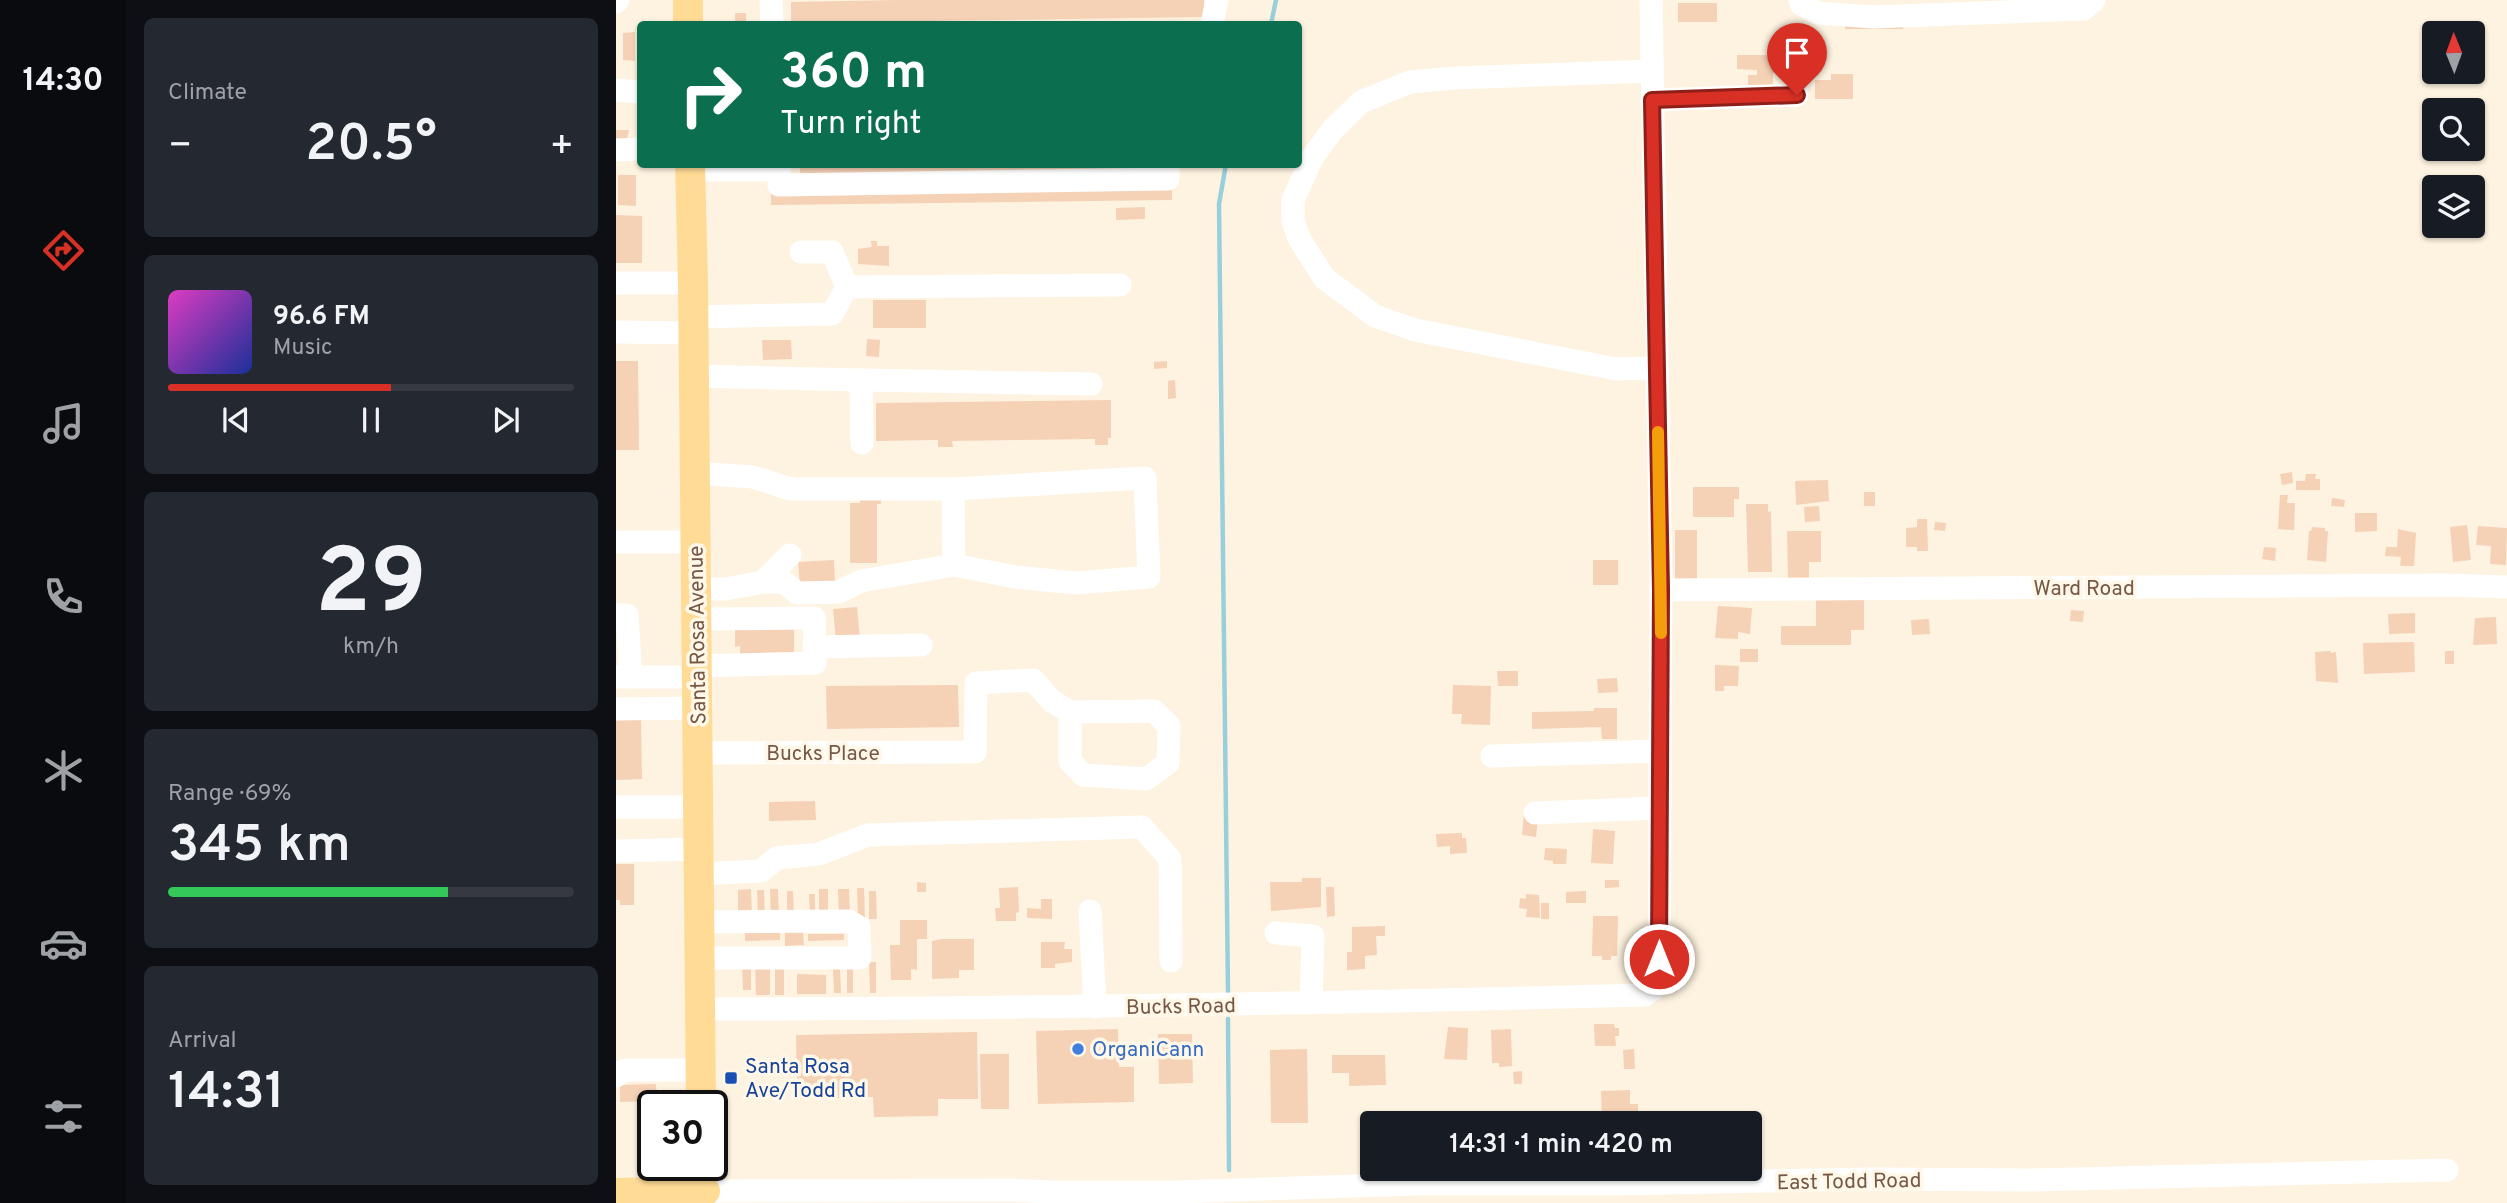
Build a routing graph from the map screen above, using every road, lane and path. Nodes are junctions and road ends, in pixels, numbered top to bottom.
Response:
1 (688, 0) edge
2 (771, 0) edge
3 (1217, 0) edge
4 (1651, 0) edge
5 (1800, 0) edge
6 (2094, 0) edge
7 (688, 21) edge
8 (772, 21) edge
9 (1213, 21) edge
10 (1794, 70) dead end
11 (1652, 71) junction
12 (616, 90) edge
13 (637, 92) edge
14 (1652, 100) junction
15 (637, 149) edge
16 (616, 150) edge
17 (690, 168) edge
18 (779, 168) edge
19 (1168, 168) edge
20 (801, 252) dead end
21 (616, 283) edge
22 (693, 283) junction
23 (1120, 285) dead end
24 (848, 287) junction
25 (694, 325) junction
26 (616, 332) edge
27 (1657, 368) junction
28 (694, 376) junction
29 (861, 380) junction
30 (1091, 384) dead end
31 (862, 443) dead end
32 (695, 472) junction
33 (953, 489) junction
34 (616, 542) edge
35 (696, 542) junction
36 (790, 555) dead end
37 (954, 565) junction
38 (763, 582) junction
39 (2507, 587) edge
40 (696, 589) junction
41 (1661, 590) junction
42 (616, 615) edge
43 (696, 619) junction
44 (921, 645) dead end
45 (814, 647) junction
46 (697, 671) junction
47 (623, 677) edge
48 (698, 708) junction
49 (616, 709) edge
50 (1070, 712) junction
51 (1660, 751) junction
52 (698, 753) junction
53 (1492, 756) dead end
54 (616, 807) edge
55 (698, 807) junction
56 (1660, 808) junction
57 (1535, 813) dead end
58 (616, 851) edge
59 (698, 862) junction
60 (1090, 912) dead end
61 (698, 922) junction
62 (1276, 933) dead end
63 (699, 958) junction
64 (1171, 961) dead end
65 (1311, 1003) junction
66 (1095, 1007) junction
67 (699, 1009) junction
68 (700, 1070) junction
69 (616, 1076) edge
70 (701, 1090) edge
71 (2447, 1170) dead end
72 (1762, 1179) edge
73 (1361, 1181) edge
74 (704, 1187) edge
75 (616, 1193) edge
76 (823, 1198) edge

1 - 7 main road
2 - 8 street
3 - 9 street
4 - 11 street
5 - 6 street
10 - 14 street
11 - 14 street
11 - 27 street
12 - 13 street
14 - 27 street
15 - 16 street
17 - 22 main road, Santa Rosa Avenue
18 - 19 street
20 - 24 street
21 - 22 street
22 - 25 main road, Santa Rosa Avenue
23 - 24 street
24 - 25 street
25 - 26 street
25 - 28 main road, Santa Rosa Avenue
27 - 41 street
28 - 29 street
28 - 32 main road, Santa Rosa Avenue
29 - 30 street
29 - 31 street
32 - 33 street
32 - 35 main road, Santa Rosa Avenue
33 - 37 street
33 - 37 street
34 - 35 street
35 - 40 main road, Santa Rosa Avenue
36 - 38 street
37 - 38 street
38 - 40 street
39 - 41 street, Ward Road
40 - 43 main road, Santa Rosa Avenue
41 - 51 street
42 - 47 street
43 - 45 street
43 - 46 main road, Santa Rosa Avenue
44 - 45 street
45 - 46 street
46 - 47 street
46 - 48 main road, Santa Rosa Avenue
48 - 49 street
48 - 52 main road, Santa Rosa Avenue
50 - 50 street
50 - 52 street, Bucks Place
51 - 53 street
51 - 56 street
52 - 55 main road, Santa Rosa Avenue
54 - 55 street
55 - 59 main road, Santa Rosa Avenue
56 - 57 street
56 - 65 street, Bucks Road
58 - 59 street
59 - 61 main road, Santa Rosa Avenue
59 - 64 street
60 - 66 street
61 - 63 main road, Santa Rosa Avenue
61 - 63 street
62 - 65 street
63 - 67 main road, Santa Rosa Avenue
65 - 66 street, Bucks Road
66 - 67 street, Bucks Road
67 - 68 main road, Santa Rosa Avenue
68 - 69 street
68 - 70 main road, Santa Rosa Avenue
71 - 72 street, East Todd Road
73 - 76 street, East Todd Road
74 - 75 main road
74 - 76 street, East Todd Road

